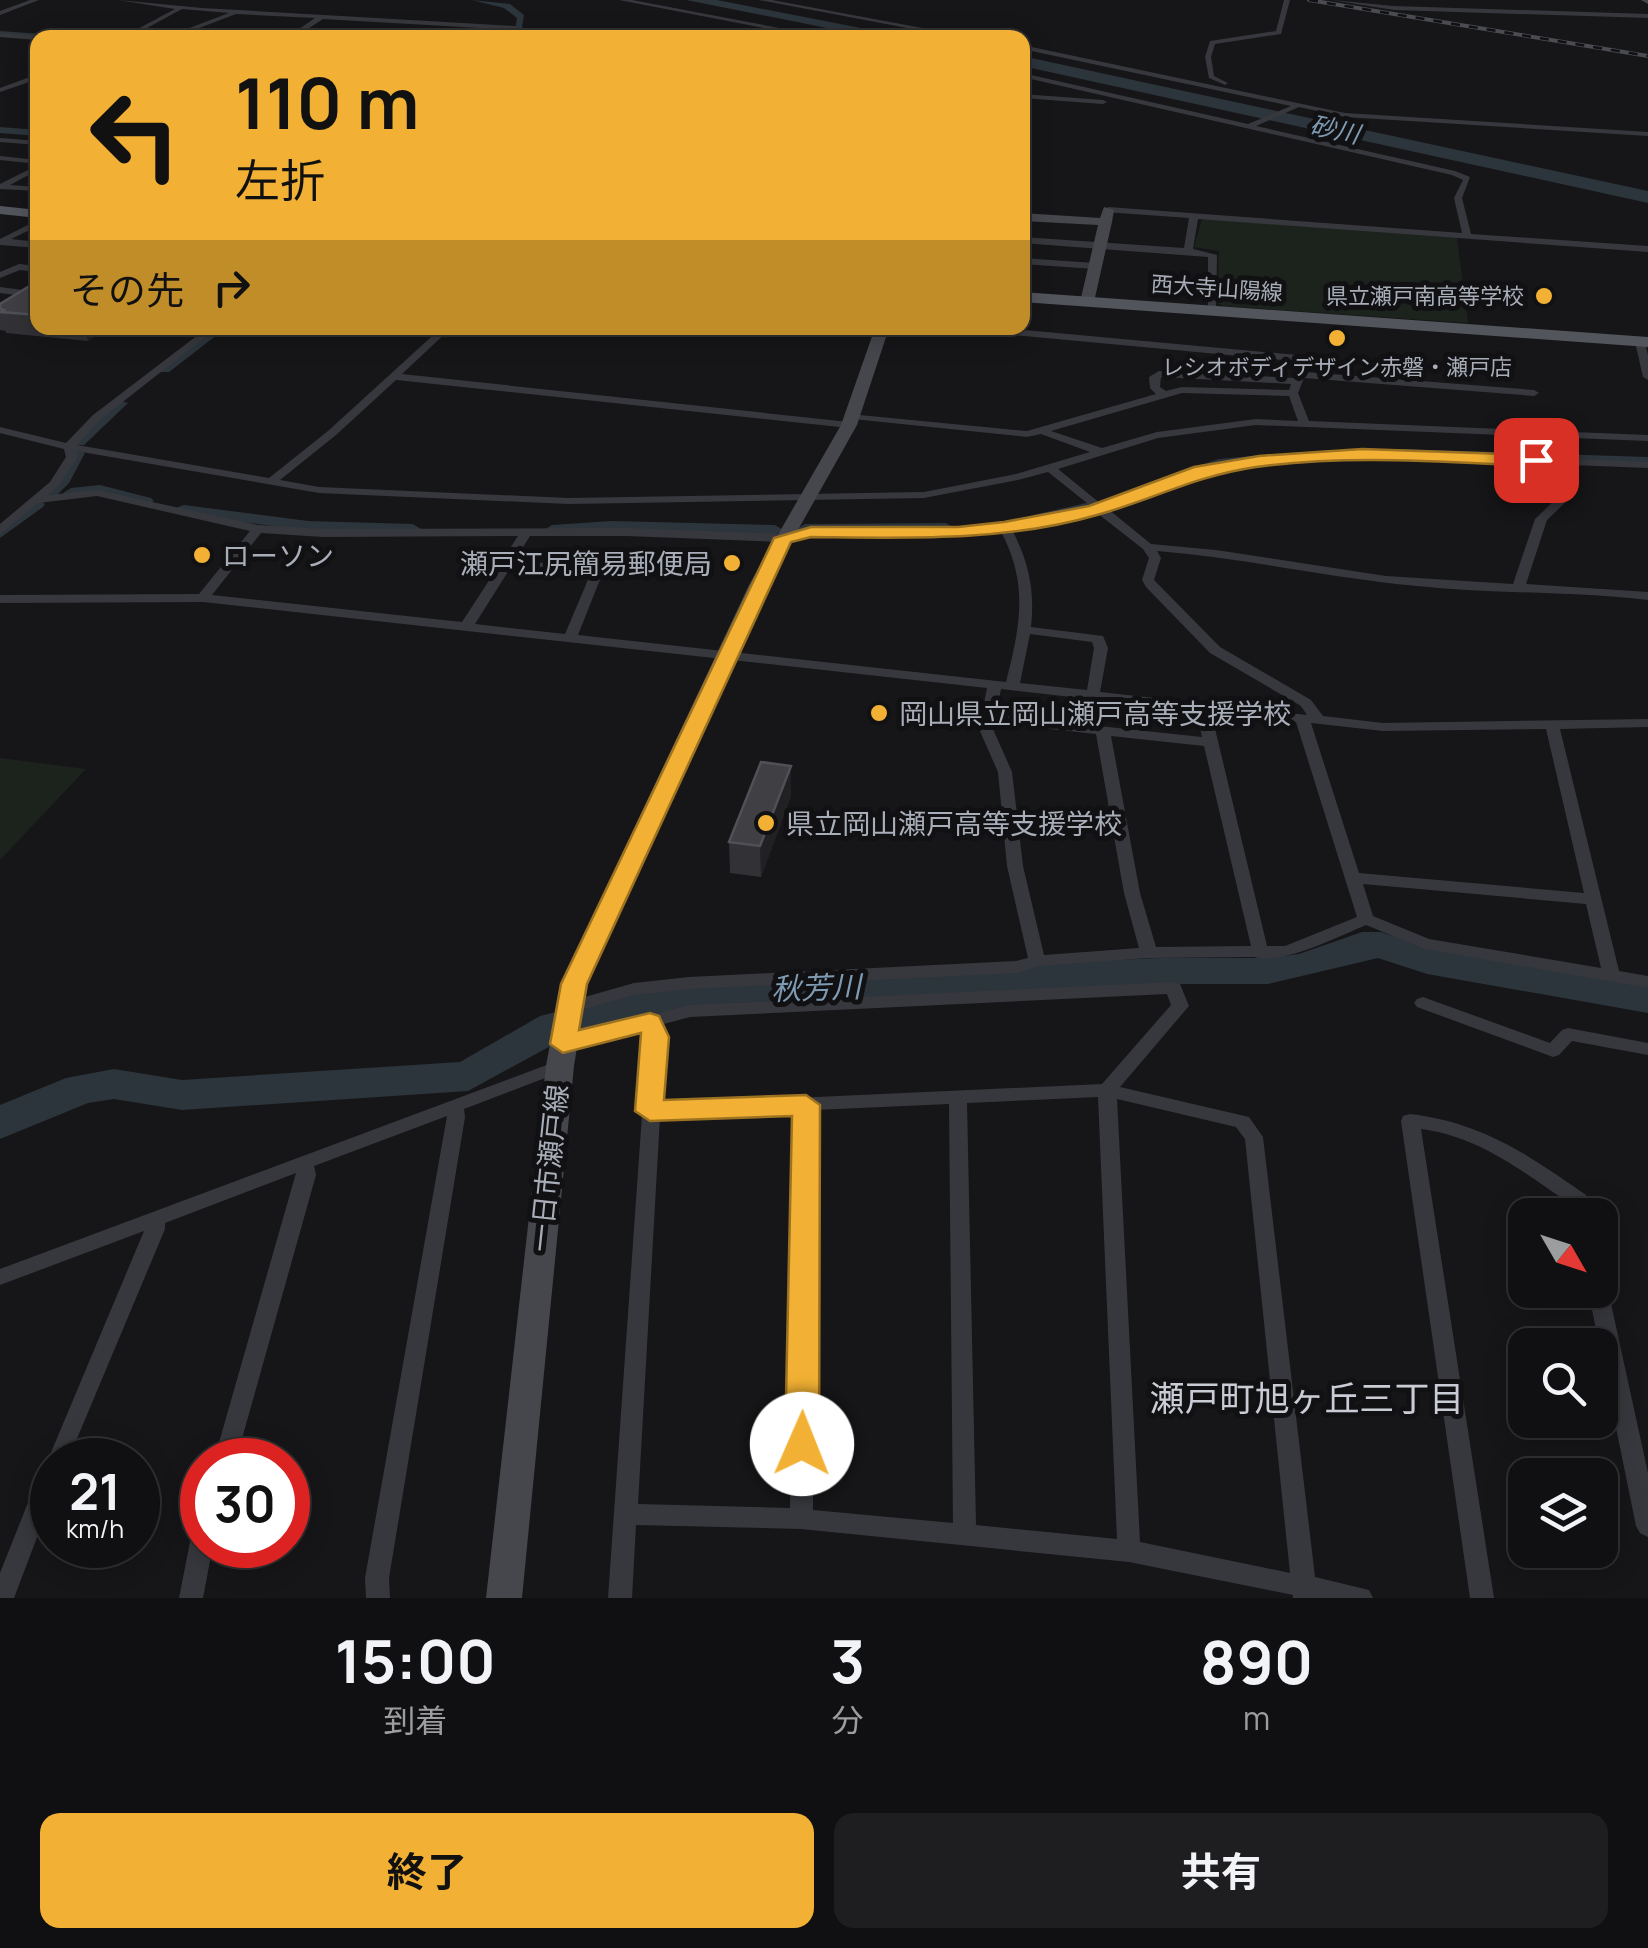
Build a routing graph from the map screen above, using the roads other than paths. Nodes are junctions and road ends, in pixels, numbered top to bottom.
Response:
1 (36, 0) edge
2 (121, 0) edge
3 (622, 0) edge
4 (762, 0) edge
5 (1287, 0) edge
6 (1334, 0) edge
7 (182, 8) junction
8 (236, 12) junction
9 (0, 13) edge
10 (1648, 16) edge
11 (320, 18) junction
12 (140, 30) edge
13 (188, 30) edge
14 (301, 30) edge
15 (518, 30) edge
16 (786, 30) edge
17 (929, 30) edge
18 (0, 35) edge
19 (30, 37) edge
20 (1030, 48) edge
21 (1030, 77) edge
22 (0, 79) edge
23 (30, 81) edge
24 (23, 82) junction
25 (0, 90) edge
26 (1262, 96) junction
27 (1030, 97) edge
28 (1301, 104) junction
29 (1250, 126) junction
30 (1648, 134) edge
31 (0, 140) edge
32 (30, 142) edge
33 (0, 158) edge
34 (30, 163) edge
35 (30, 169) edge
36 (0, 177) edge
37 (16, 178) junction
38 (0, 187) edge
39 (30, 188) edge
40 (0, 210) edge
41 (30, 216) edge
42 (1107, 216) junction
43 (1194, 216) junction
44 (1030, 217) edge
45 (30, 223) edge
46 (1467, 236) junction
47 (1, 241) edge
48 (1030, 241) edge
49 (30, 244) edge
50 (1100, 245) junction
51 (1648, 249) edge
52 (1188, 251) junction
53 (1030, 262) edge
54 (1095, 266) junction
55 (30, 268) edge
56 (0, 275) edge
57 (0, 290) edge
58 (30, 295) edge
59 (1030, 298) edge
60 (30, 302) edge
61 (1087, 302) junction
62 (23, 307) edge
63 (1211, 310) junction
64 (1030, 334) edge
65 (203, 335) edge
66 (438, 335) edge
67 (879, 335) edge
68 (1644, 342) edge
69 (392, 376) junction
70 (1648, 377) edge
71 (1296, 383) junction
72 (1534, 392) dead end
73 (1163, 394) junction
74 (851, 420) junction
75 (1304, 421) junction
76 (0, 430) edge
77 (1044, 432) junction
78 (1648, 438) edge
79 (69, 446) junction
80 (1102, 452) junction
81 (1536, 460) junction
82 (1648, 465) edge
83 (1050, 468) junction
84 (272, 481) junction
85 (806, 499) junction
86 (38, 500) junction
87 (1104, 508) junction
88 (1004, 528) junction
89 (258, 529) junction
90 (0, 530) edge
91 (525, 535) junction
92 (784, 538) junction
93 (1148, 547) junction
94 (508, 563) junction
95 (1519, 586) junction
96 (1648, 596) edge
97 (203, 598) junction
98 (0, 599) edge
99 (466, 628) junction
100 (1026, 630) junction
101 (570, 638) junction
102 (728, 656) junction
103 (1004, 685) junction
104 (1093, 694) junction
105 (1202, 706) junction
106 (988, 718) junction
107 (1310, 719) junction
108 (1648, 723) edge
109 (1552, 726) junction
110 (1103, 731) junction
111 (1208, 742) junction
112 (1355, 878) junction
113 (1594, 899) junction
114 (1366, 920) junction
115 (1150, 952) junction
116 (1261, 954) junction
117 (1037, 962) junction
118 (1612, 976) junction
119 (1648, 982) edge
120 (1423, 1003) dead end
121 (650, 1022) junction
122 (565, 1034) junction
123 (1648, 1049) edge
124 (1108, 1090) junction
125 (958, 1098) junction
126 (454, 1104) junction
127 (806, 1105) junction
128 (650, 1111) junction
129 (303, 1162) junction
130 (1576, 1198) edge
131 (154, 1217) junction
132 (0, 1276) edge
133 (1602, 1308) edge
134 (66, 1438) edge
135 (232, 1438) edge
136 (624, 1514) junction
137 (801, 1519) junction
138 (30, 1526) edge
139 (1648, 1526) edge
140 (964, 1533) junction
141 (1129, 1551) junction
142 (197, 1568) edge
143 (1304, 1592) edge
144 (2, 1598) edge
145 (191, 1598) edge
146 (378, 1598) edge
147 (504, 1598) edge
148 (620, 1598) edge
149 (1361, 1598) edge
150 (1482, 1598) edge

1 - 9 street
2 - 7 street
3 - 16 street
4 - 17 street
5 - 26 street
6 - 10 street
7 - 8 street
7 - 12 street
8 - 11 street
8 - 13 street
11 - 14 street
11 - 15 street
18 - 19 street
20 - 26 street
21 - 29 street
22 - 24 street
23 - 24 street
24 - 25 street
26 - 28 street
27 - 29 street
28 - 29 street
28 - 30 street
29 - 46 street
31 - 32 street
33 - 34 street
35 - 37 street
36 - 37 street
37 - 38 street
38 - 39 street
40 - 41 main road
42 - 43 street
42 - 44 main road
42 - 50 main road
43 - 46 street
43 - 52 street
45 - 47 street
46 - 51 street
47 - 49 street
48 - 50 street
50 - 52 street
50 - 54 main road
52 - 63 street
53 - 54 street
54 - 61 main road
55 - 56 street
57 - 58 street
59 - 61 main road, 西大寺山陽線
60 - 62 street
61 - 63 main road, 西大寺山陽線
63 - 68 main road, 西大寺山陽線
64 - 71 street
65 - 79 street
66 - 69 street
67 - 74 main road, 一日市瀬戸線
68 - 70 street
69 - 74 street
69 - 84 street
71 - 72 street
71 - 73 street
71 - 73 street
71 - 75 street
73 - 77 street
74 - 77 street
74 - 85 main road, 一日市瀬戸線
75 - 78 street
75 - 80 street
76 - 79 street
77 - 80 street
79 - 84 street
79 - 86 street
80 - 83 street
81 - 82 street
81 - 87 street
81 - 95 street
83 - 85 street
83 - 87 street
84 - 85 street
85 - 92 main road, 一日市瀬戸線
86 - 89 street
86 - 90 street
87 - 88 street
87 - 93 street
88 - 92 street
88 - 100 street
89 - 91 street
89 - 97 street
91 - 92 street
91 - 94 street
92 - 102 main road, 一日市瀬戸線
93 - 95 street
93 - 107 street
94 - 99 street
94 - 101 street
95 - 96 street
97 - 98 street
97 - 99 street
99 - 101 street
100 - 103 street
100 - 104 street
101 - 102 street
102 - 103 street
102 - 122 main road, 一日市瀬戸線
103 - 104 street
103 - 106 street
104 - 105 street
105 - 107 street
105 - 111 street
106 - 110 street
106 - 117 street
107 - 109 street
107 - 112 street
108 - 109 street
109 - 113 street
110 - 111 street
110 - 115 street
111 - 116 street
112 - 113 street
112 - 114 street
113 - 118 street
114 - 116 street
114 - 118 street
115 - 116 street
115 - 117 street
117 - 122 street
118 - 119 street
120 - 123 street
121 - 122 street
121 - 124 street
121 - 128 street
122 - 126 street
122 - 147 main road, 一日市瀬戸線
124 - 125 street
124 - 141 street
124 - 143 street
125 - 127 street
125 - 140 street
126 - 129 street
126 - 146 street
127 - 128 street
127 - 137 street
128 - 136 street
129 - 131 street
129 - 135 street
130 - 150 street
131 - 132 street
131 - 134 street
133 - 139 street
136 - 137 street
136 - 148 street
137 - 140 street
138 - 144 street
140 - 141 street
141 - 143 street
142 - 145 street
143 - 149 street

